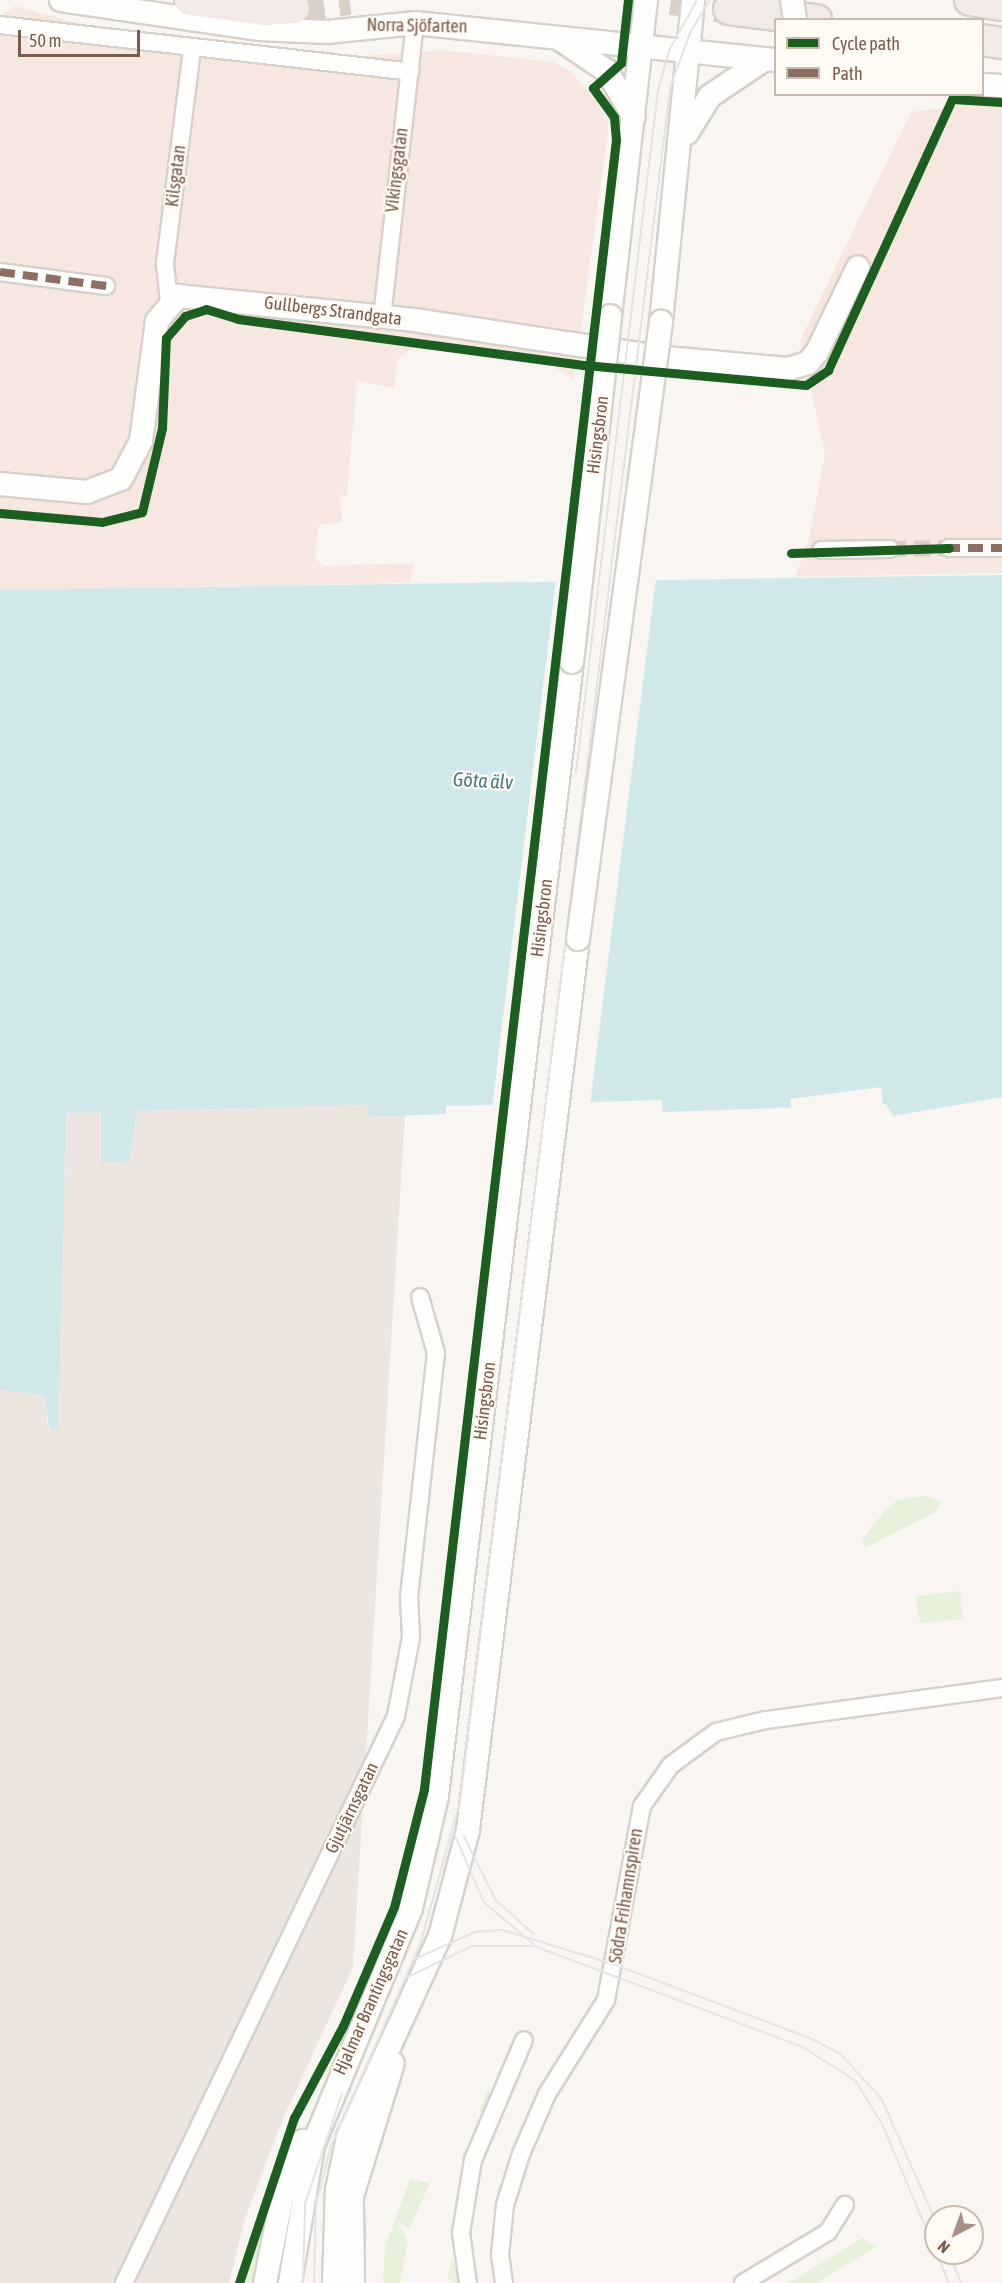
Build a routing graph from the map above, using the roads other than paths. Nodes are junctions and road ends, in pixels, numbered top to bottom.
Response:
1 (61, 0) edge
2 (190, 0) edge
3 (646, 0) edge
4 (693, 0) edge
5 (792, 0) edge
6 (970, 0) edge
7 (1002, 4) edge
8 (294, 8) tunnel mouth
9 (729, 9) tunnel mouth
10 (795, 18) edge
11 (800, 18) edge
12 (415, 23) junction
13 (0, 25) edge
14 (549, 33) junction
15 (984, 40) edge
16 (1002, 42) edge
17 (642, 45) junction
18 (192, 50) junction
19 (691, 51) junction
20 (770, 60) edge
21 (410, 72) junction
22 (984, 85) edge
23 (1002, 86) edge
24 (634, 117) junction
25 (682, 142) junction
26 (858, 267) dead end
27 (0, 272) edge
28 (106, 286) dead end
29 (169, 302) junction
30 (382, 317) junction
31 (0, 484) edge
32 (949, 548) tunnel mouth
33 (1002, 548) edge
34 (890, 549) tunnel mouth
35 (821, 550) dead end
36 (420, 1297) dead end
37 (1002, 1688) edge
38 (449, 1719) joint
39 (485, 1721) joint
40 (427, 1967) junction
41 (524, 2040) dead end
42 (327, 2102) junction
43 (845, 2205) dead end
44 (124, 2283) edge
45 (265, 2283) edge
46 (290, 2283) edge
47 (334, 2283) edge
48 (353, 2283) edge
49 (468, 2283) edge
50 (504, 2283) edge
51 (743, 2283) edge

1 - 12 main road, Norra Sjöfarten
2 - 8 highway
3 - 17 main road, Hisingsbron
4 - 19 main road, Hisingsbron
5 - 10 main road, bridge
6 - 7 highway
9 - 11 highway
12 - 14 main road, Norra Sjöfarten
12 - 21 street, Vikingsgatan
13 - 18 street
14 - 17 main road, Norra Sjöfarten
14 - 24 main road
15 - 16 highway
17 - 19 main road, Norra Sjöfarten
17 - 24 main road, Hisingsbron
18 - 21 street
18 - 29 street, Kilsgatan
19 - 20 main road, Norra Sjöfarten
19 - 25 main road, Hisingsbron
20 - 25 main road, Hisingsbron
21 - 30 street, Vikingsgatan
22 - 23 main road
24 - 38 main road, Hisingsbron, bridge
25 - 39 main road, Hisingsbron, bridge
26 - 30 main road, Gullbergs Strandgata
27 - 28 street
29 - 30 main road, Gullbergs Strandgata
29 - 31 main road
32 - 33 street
34 - 35 street
36 - 44 street, Gjutjärnsgatan
37 - 50 street, Södra Frihamnspiren
38 - 42 main road, Hjalmar Brantingsgatan
39 - 40 main road, Hjalmar Brantingsgatan
40 - 47 main road, Hjalmar Brantingsgatan
40 - 48 main road
41 - 49 street
42 - 45 main road
42 - 46 main road, Hjalmar Brantingsgatan
43 - 51 street

